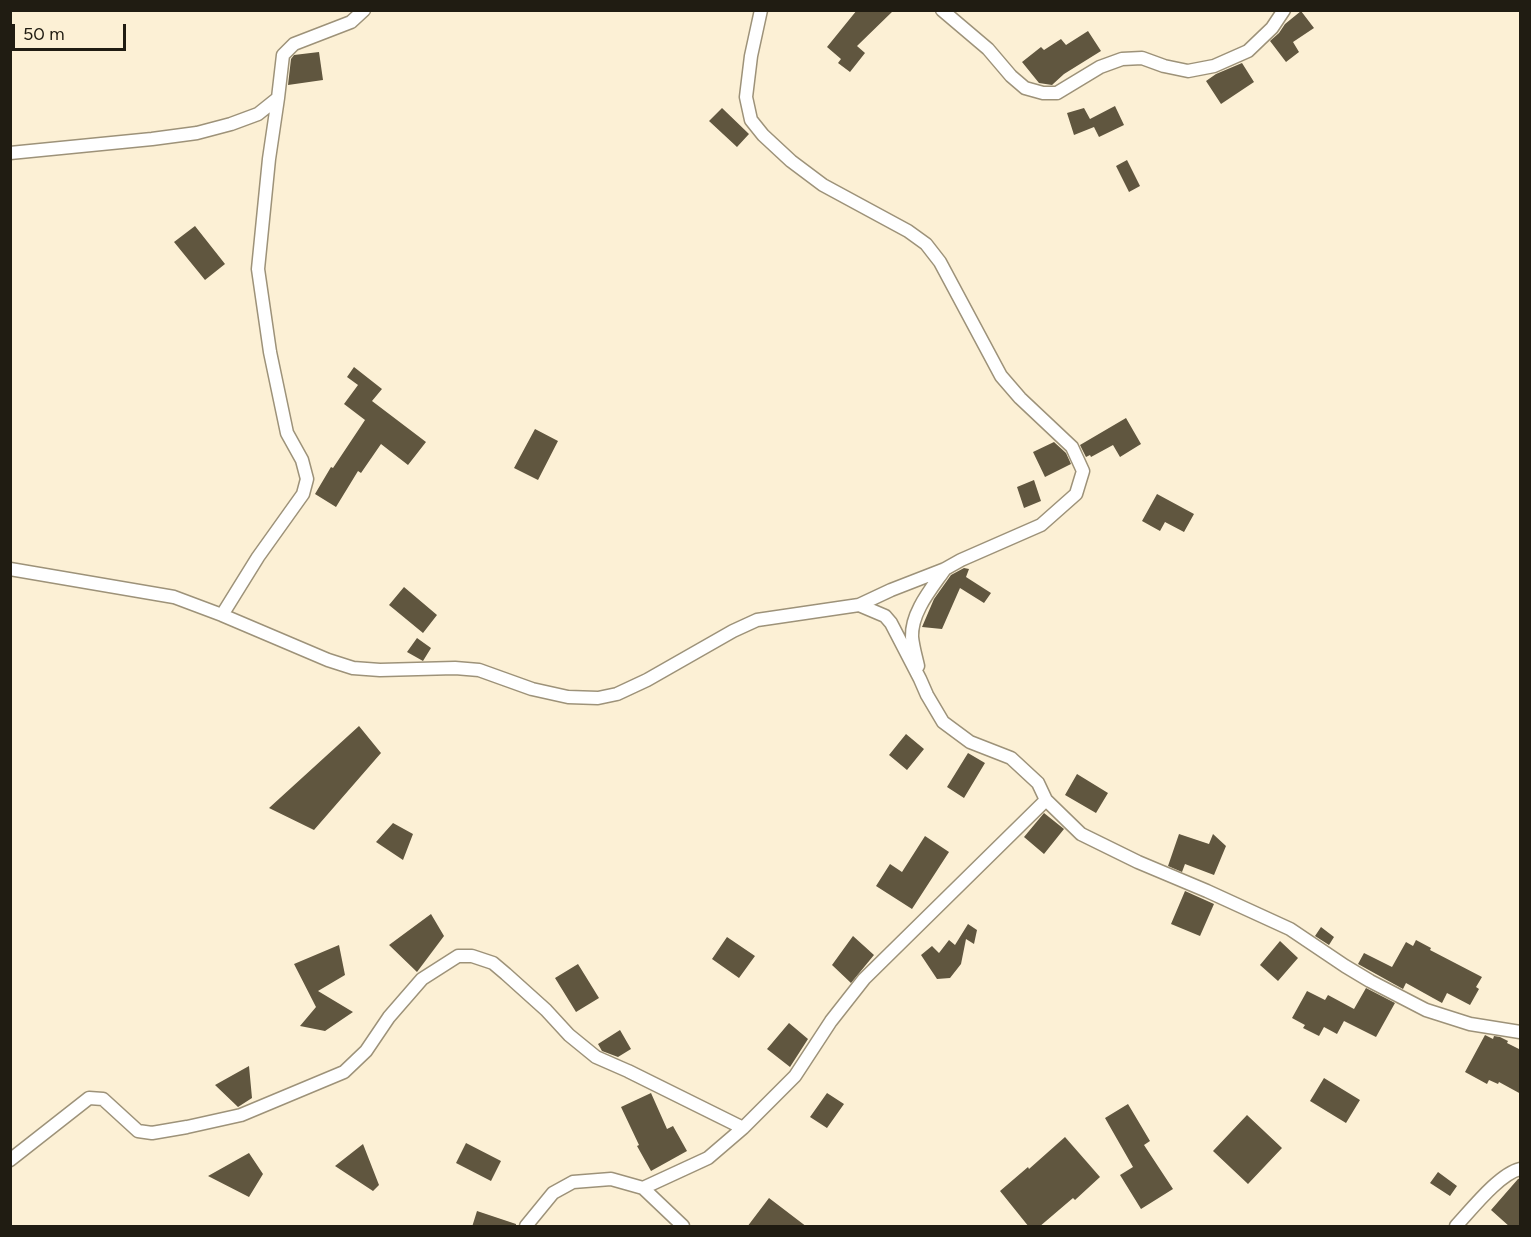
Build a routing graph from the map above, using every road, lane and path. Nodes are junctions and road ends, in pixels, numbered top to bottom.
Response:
1 (364, 10) edge
2 (761, 10) edge
3 (942, 10) edge
4 (1284, 10) edge
5 (278, 98) junction
6 (10, 153) edge
7 (10, 569) edge
8 (945, 569) junction
9 (859, 605) junction
10 (222, 615) junction
11 (920, 679) junction
12 (1046, 800) junction
13 (1521, 1032) edge
14 (743, 1128) junction
15 (10, 1160) edge
16 (1521, 1169) edge
17 (643, 1188) junction
18 (526, 1227) edge
19 (683, 1227) edge
20 (1456, 1227) edge

1 - 5 street
2 - 8 street
3 - 4 street
5 - 6 street
5 - 10 street
7 - 10 street
8 - 9 street
8 - 11 street
9 - 10 street
9 - 11 street
11 - 12 street
12 - 13 street
12 - 14 street
14 - 15 street
14 - 17 street
16 - 20 street
17 - 18 street
17 - 19 street

